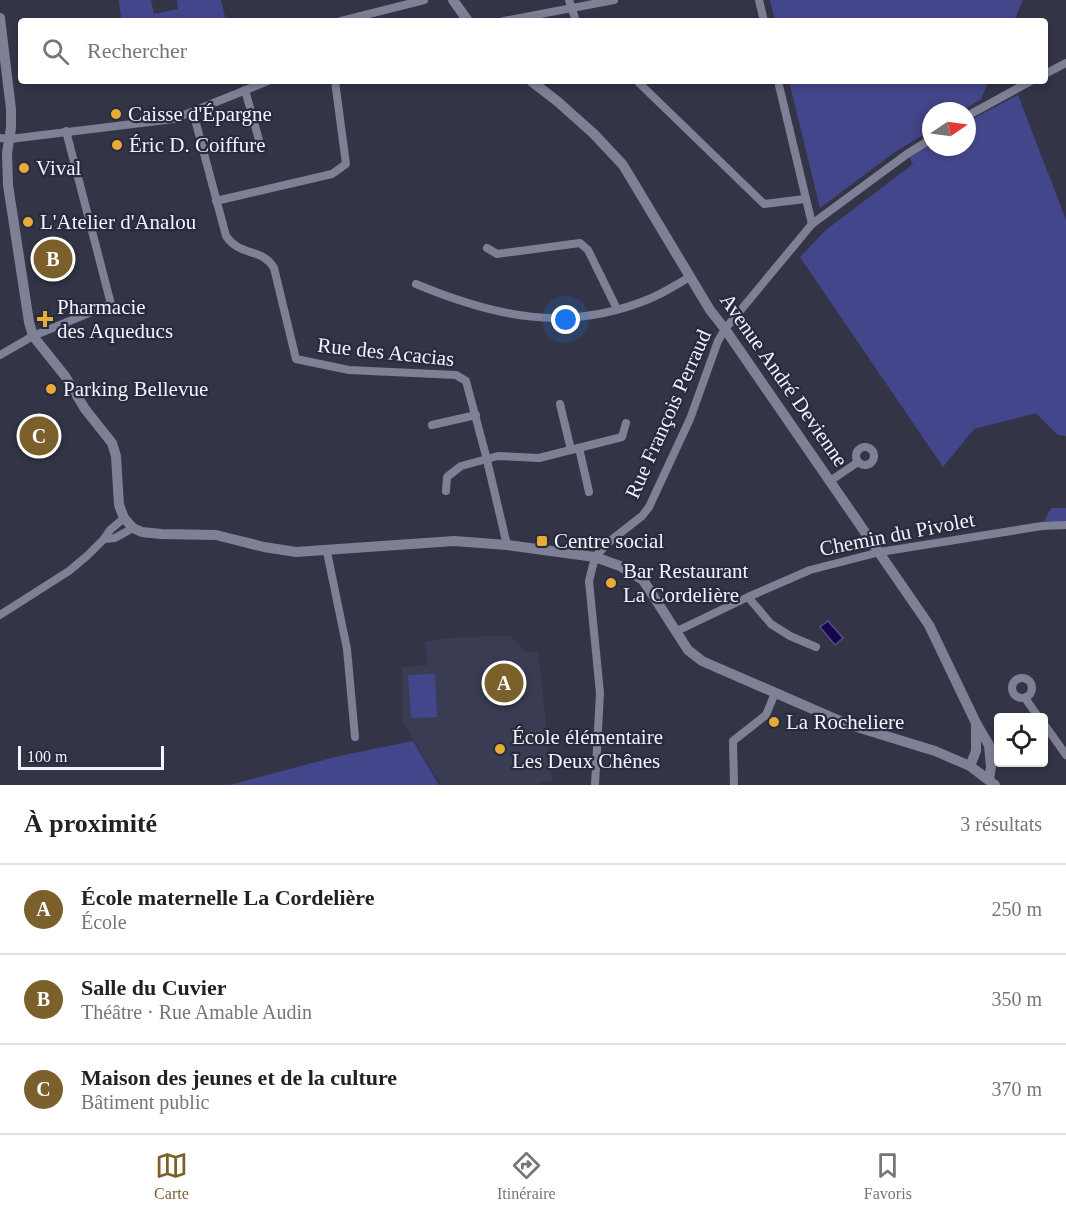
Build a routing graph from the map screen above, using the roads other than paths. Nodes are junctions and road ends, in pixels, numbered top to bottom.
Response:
1 (424, 0) edge
2 (453, 0) edge
3 (614, 0) edge
4 (759, 0) edge
5 (570, 4) edge
6 (0, 18) edge
7 (353, 18) edge
8 (466, 18) edge
9 (516, 18) edge
10 (763, 18) edge
11 (1066, 63) edge
12 (1048, 72) edge
13 (260, 84) edge
14 (335, 84) edge
15 (535, 84) edge
16 (640, 84) edge
17 (779, 84) edge
18 (1025, 84) edge
19 (245, 90) junction
20 (976, 110) edge
21 (193, 112) junction
22 (66, 131) junction
23 (5, 139) edge
24 (259, 140) dead end
25 (922, 145) edge
26 (805, 199) junction
27 (216, 201) junction
28 (813, 224) junction
29 (487, 248) dead end
30 (690, 277) junction
31 (416, 284) dead end
32 (617, 309) junction
33 (725, 329) junction
34 (33, 336) junction
35 (0, 355) edge
36 (560, 404) dead end
37 (476, 415) junction
38 (626, 423) dead end
39 (432, 425) dead end
40 (575, 449) junction
41 (487, 459) junction
42 (858, 462) dead end
43 (830, 481) junction
44 (446, 491) dead end
45 (589, 492) dead end
46 (124, 518) junction
47 (1066, 525) edge
48 (134, 528) junction
49 (104, 539) junction
50 (507, 545) junction
51 (327, 552) junction
52 (880, 552) junction
53 (595, 557) junction
54 (748, 597) junction
55 (0, 615) edge
56 (677, 631) junction
57 (816, 647) dead end
58 (775, 693) junction
59 (1025, 698) dead end
60 (1036, 713) edge
61 (976, 723) junction
62 (1048, 730) edge
63 (355, 737) dead end
64 (1066, 755) edge
65 (970, 766) junction
66 (992, 782) edge
67 (595, 785) edge
68 (734, 785) edge

1 - 7 street
2 - 8 main road
3 - 5 street
4 - 10 street
5 - 9 street
6 - 23 main road
11 - 12 street
13 - 19 street
14 - 27 street
15 - 30 main road, Avenue André Devienne
16 - 26 street
17 - 26 street
18 - 20 street
19 - 21 street
19 - 24 street
21 - 22 street
21 - 27 street, Rue des Acacias
22 - 23 street
22 - 34 street
23 - 34 main road
25 - 28 street, Rue François Perraud
26 - 28 street
27 - 37 street, Rue des Acacias
28 - 33 street, Rue François Perraud
29 - 32 street
30 - 32 street
30 - 33 main road, Avenue André Devienne
31 - 32 street
33 - 43 main road, Avenue André Devienne
33 - 53 street, Rue François Perraud
34 - 35 street
34 - 46 main road
36 - 40 street
37 - 39 street
37 - 41 street, Rue des Acacias
38 - 40 street
40 - 41 street
40 - 45 street
41 - 44 street
41 - 50 street, Rue des Acacias
42 - 43 street
43 - 52 main road, Avenue André Devienne
46 - 48 main road
46 - 49 street
47 - 52 street, Chemin du Pivolet
48 - 49 street
48 - 51 main road
49 - 55 street
50 - 51 main road
50 - 53 main road
51 - 63 street
52 - 54 street, Chemin du Pivolet
52 - 61 main road, Avenue André Devienne
53 - 56 main road
53 - 67 street
54 - 56 street, Chemin du Pivolet
54 - 57 street
56 - 58 main road
58 - 65 main road
58 - 68 street
59 - 60 street
61 - 65 main road, Avenue André Devienne
61 - 66 main road, Avenue André Devienne
62 - 64 street
65 - 66 main road

